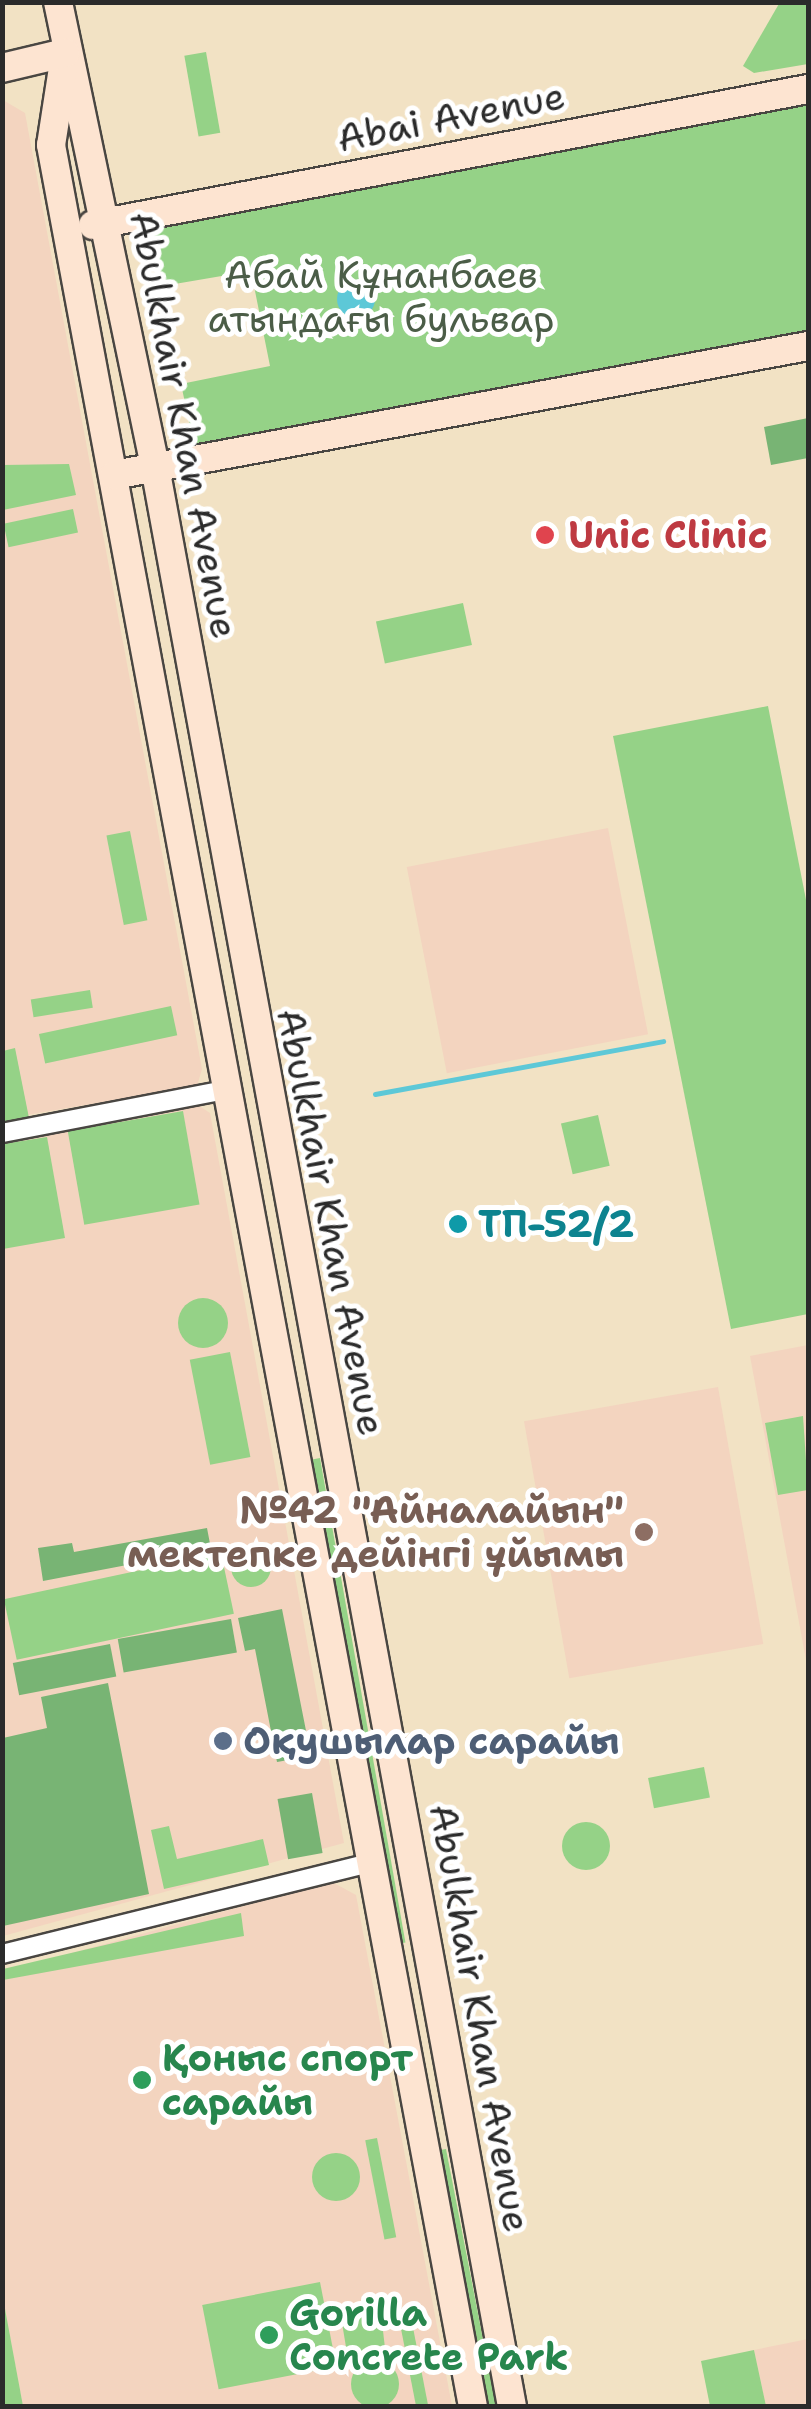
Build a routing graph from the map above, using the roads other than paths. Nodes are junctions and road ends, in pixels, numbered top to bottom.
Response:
1 (58, 2) edge
2 (65, 53) junction
3 (2, 68) edge
4 (808, 88) edge
5 (108, 222) junction
6 (68, 230) junction
7 (808, 346) edge
8 (155, 468) junction
9 (114, 475) junction
10 (176, 580) junction
11 (134, 588) junction
12 (216, 801) junction
13 (174, 808) junction
14 (226, 1090) junction
15 (2, 1132) edge
16 (331, 1428) junction
17 (290, 1436) junction
18 (371, 1864) junction
19 (2, 1954) edge
20 (460, 2118) junction
21 (420, 2126) junction
22 (473, 2406) edge
23 (512, 2406) edge

1 - 2 main road, Abulkhair Khan Avenue
2 - 3 main road
2 - 5 main road, Abulkhair Khan Avenue
2 - 6 main road, Abulkhair Khan Avenue
4 - 5 main road, Abai Avenue
5 - 6 main road, Abai Avenue
5 - 8 main road, Abulkhair Khan Avenue
6 - 9 main road, Abulkhair Khan Avenue
7 - 8 main road
8 - 9 main road
8 - 10 main road, Abulkhair Khan Avenue
9 - 11 main road, Abulkhair Khan Avenue
10 - 11 main road
10 - 12 main road, Abulkhair Khan Avenue
11 - 13 main road, Abulkhair Khan Avenue
12 - 13 main road
12 - 16 main road, Abulkhair Khan Avenue
13 - 14 main road, Abulkhair Khan Avenue
14 - 15 street
14 - 17 main road, Abulkhair Khan Avenue
16 - 17 main road
16 - 20 main road, Abulkhair Khan Avenue
17 - 18 main road, Abulkhair Khan Avenue
18 - 19 street
18 - 21 main road, Abulkhair Khan Avenue
20 - 21 main road
20 - 23 main road, Abulkhair Khan Avenue
21 - 22 main road, Abulkhair Khan Avenue

